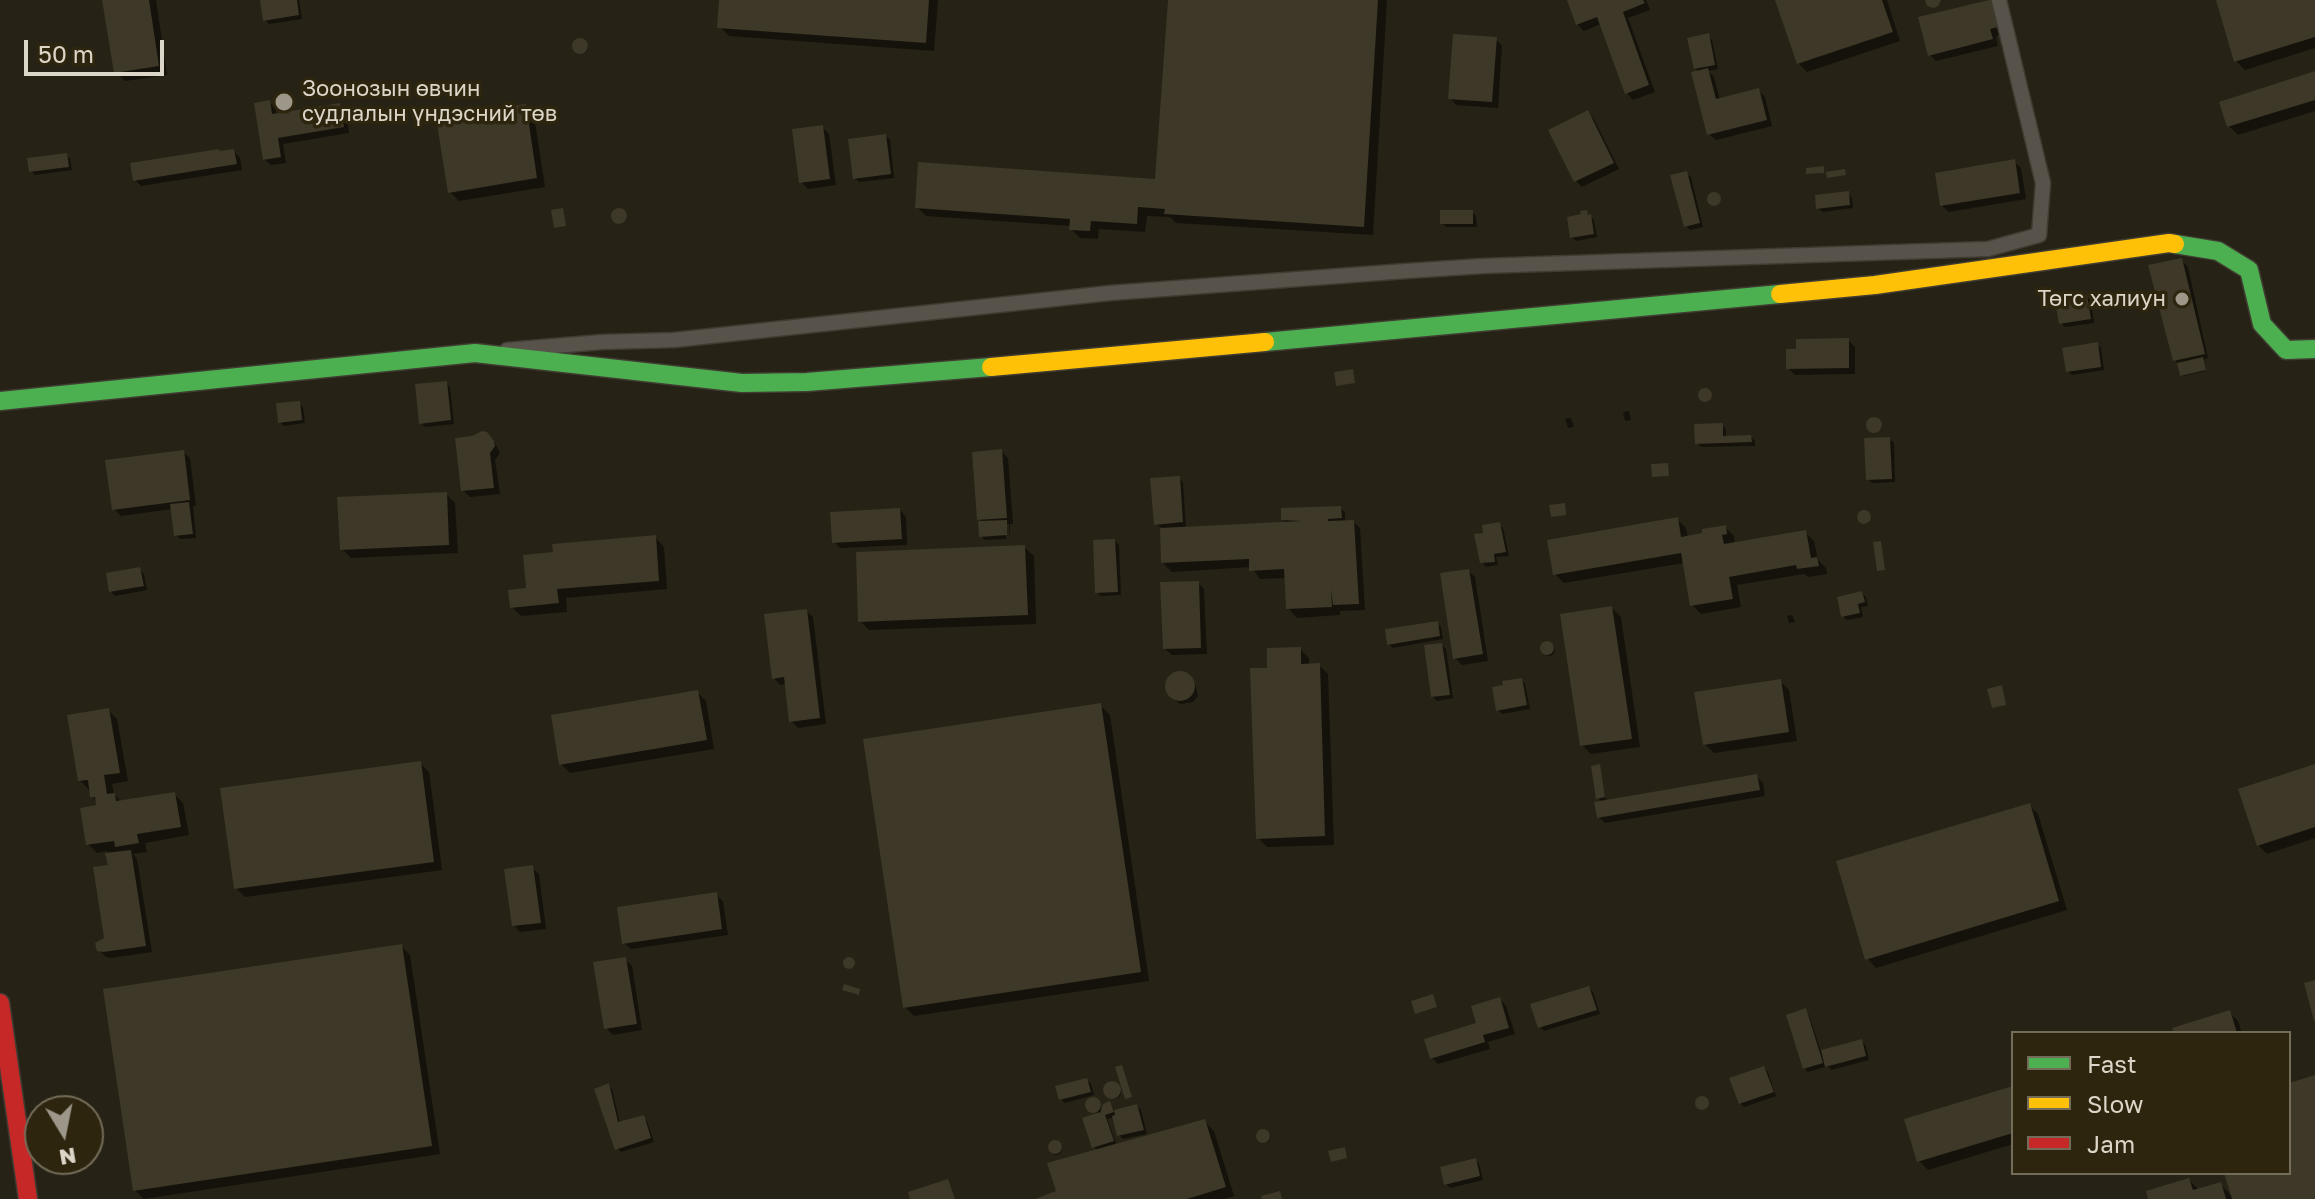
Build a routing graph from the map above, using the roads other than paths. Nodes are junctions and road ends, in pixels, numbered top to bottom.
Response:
1 (1999, 0) edge
2 (2315, 349) edge
3 (475, 353) junction
4 (0, 401) edge
5 (0, 1003) edge
6 (28, 1199) edge

1 - 3 street
2 - 3 street
3 - 4 street
5 - 6 street

